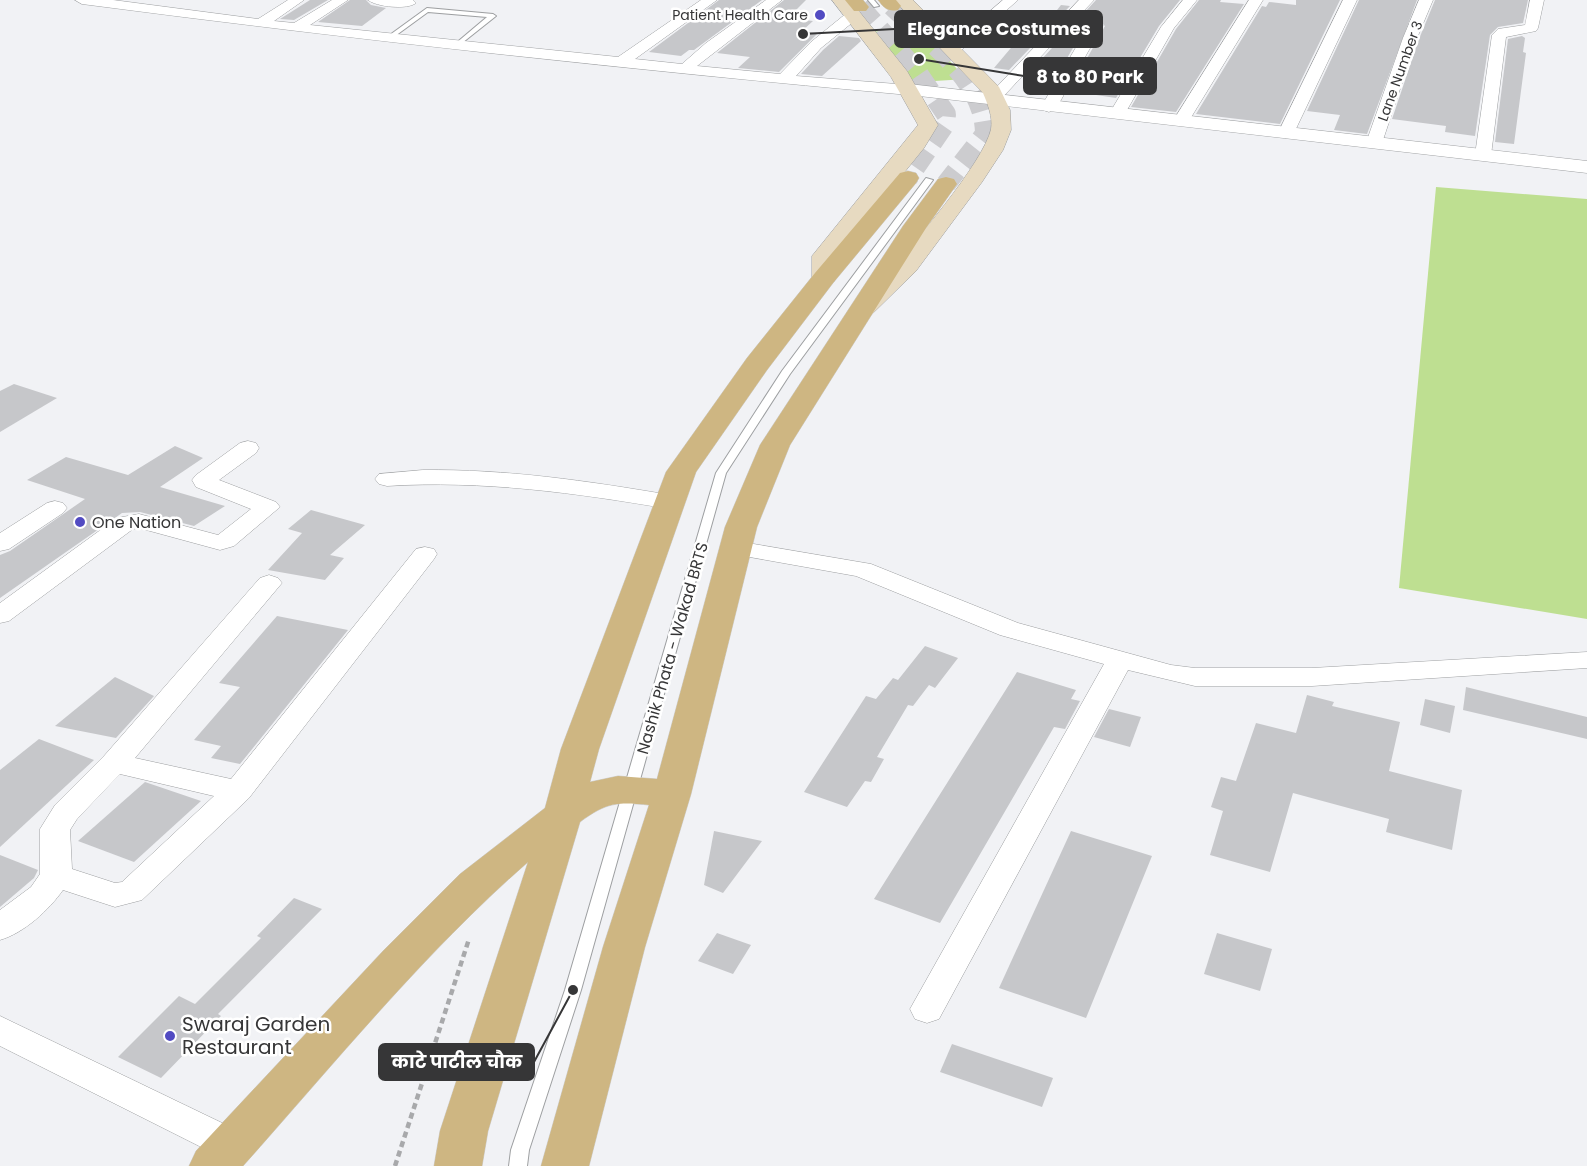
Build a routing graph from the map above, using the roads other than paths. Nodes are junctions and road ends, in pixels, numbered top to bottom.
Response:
1 (88, 0) edge
2 (297, 0) edge
3 (341, 0) edge
4 (375, 0) edge
5 (711, 0) edge
6 (775, 0) edge
7 (841, 0) edge
8 (1011, 0) edge
9 (1087, 0) edge
10 (1190, 0) edge
11 (1256, 0) edge
12 (1350, 0) edge
13 (1426, 0) edge
14 (1537, 0) edge
15 (409, 3) dead end
16 (874, 4) edge
17 (266, 25) junction
18 (1096, 25) dead end
19 (296, 28) junction
20 (389, 38) junction
21 (457, 45) junction
22 (953, 51) junction
23 (621, 62) junction
24 (685, 69) junction
25 (784, 79) junction
26 (909, 90) junction
27 (996, 99) junction
28 (1049, 107) junction
29 (1117, 114) junction
30 (1181, 121) junction
31 (1286, 133) junction
32 (1374, 143) junction
33 (1483, 155) junction
34 (1587, 167) edge
35 (928, 181) junction
36 (824, 278) junction
37 (861, 311) junction
38 (248, 448) dead end
39 (387, 479) dead end
40 (670, 502) junction
41 (55, 508) dead end
42 (0, 544) edge
43 (736, 548) junction
44 (425, 554) dead end
45 (269, 583) dead end
46 (0, 615) edge
47 (1120, 659) junction
48 (1587, 660) edge
49 (114, 763) junction
50 (238, 791) junction
51 (652, 792) junction
52 (563, 814) junction
53 (56, 876) junction
54 (0, 928) edge
55 (927, 1009) dead end
56 (0, 1030) edge
57 (223, 1156) edge
58 (458, 1166) edge
59 (518, 1166) edge
60 (565, 1166) edge

1 - 17 street
2 - 17 street
3 - 19 street
4 - 15 street
5 - 23 street
6 - 24 street
7 - 16 main road
8 - 22 street
9 - 27 street
10 - 29 street
11 - 30 street
12 - 31 street
13 - 32 street, Lane Number 3
14 - 33 street
16 - 22 main road
16 - 25 street
16 - 26 main road
17 - 19 street
18 - 28 street
19 - 20 street
20 - 21 street
20 - 21 lane
21 - 23 street
22 - 27 main road
23 - 24 street
24 - 25 street
25 - 26 street
26 - 27 street
26 - 36 main road
27 - 28 street
27 - 37 main road
28 - 29 street
29 - 30 street
30 - 31 street
31 - 32 street
32 - 33 street
33 - 34 street
35 - 36 main road
35 - 37 main road
35 - 51 lane, Nashik Phata - Wakad BRTS
36 - 40 main road
37 - 43 main road
38 - 46 street
39 - 40 street
40 - 52 main road
41 - 42 street
43 - 47 street
43 - 51 main road
44 - 50 street
45 - 49 street
47 - 48 street
47 - 55 street
49 - 50 street
49 - 53 street
50 - 53 street
51 - 52 main road
51 - 59 lane, Nashik Phata - Wakad BRTS
51 - 60 main road
52 - 57 main road
52 - 58 main road
53 - 54 street
56 - 57 street

